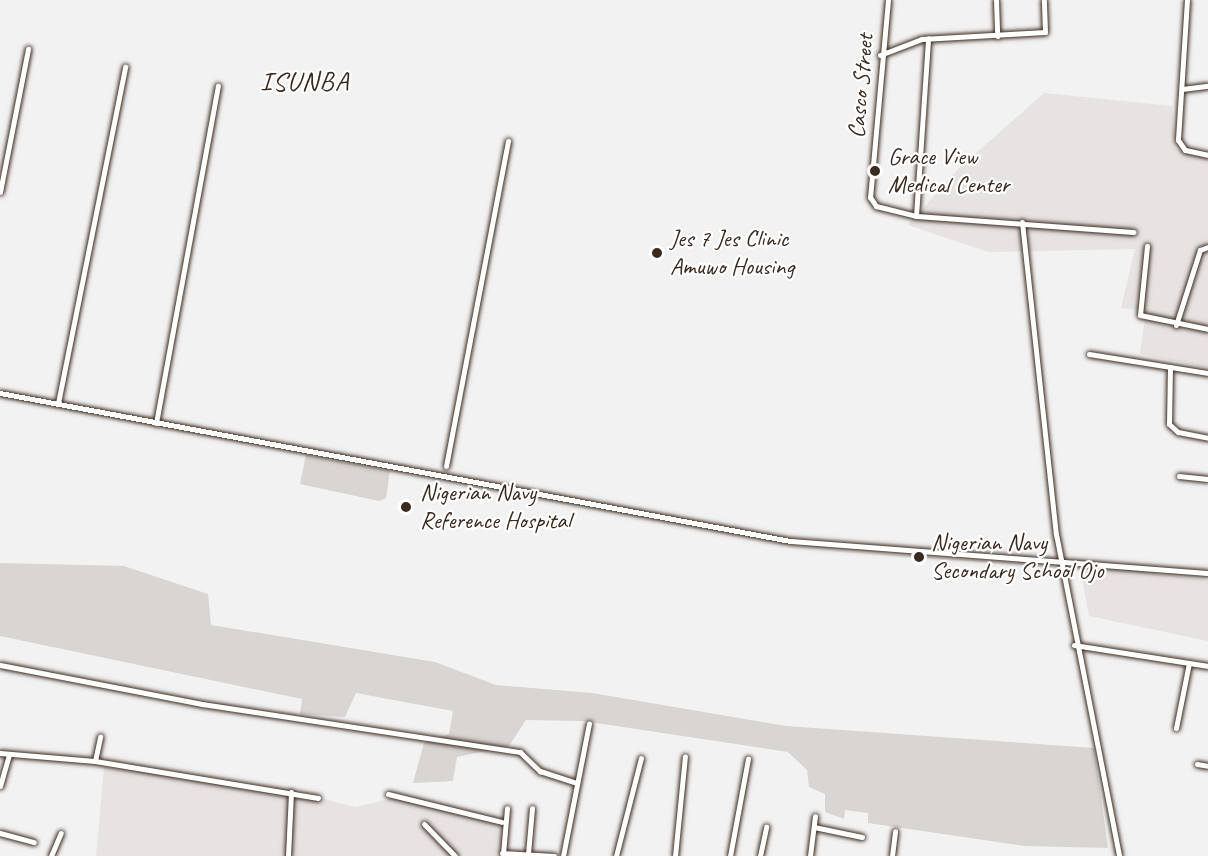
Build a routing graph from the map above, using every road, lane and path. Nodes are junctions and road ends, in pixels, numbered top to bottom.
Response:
1 (888, 0) edge
2 (996, 0) edge
3 (1044, 0) edge
4 (1187, 0) edge
5 (997, 36) junction
6 (928, 38) junction
7 (28, 49) dead end
8 (880, 55) junction
9 (124, 67) dead end
10 (219, 86) dead end
11 (1208, 86) edge
12 (1182, 89) junction
13 (508, 141) dead end
14 (1208, 155) edge
15 (0, 192) edge
16 (916, 216) junction
17 (1022, 222) junction
18 (1133, 232) dead end
19 (1147, 246) dead end
20 (1208, 247) edge
21 (1176, 325) junction
22 (1208, 330) edge
23 (1089, 354) dead end
24 (1170, 367) junction
25 (1208, 373) edge
26 (0, 393) edge
27 (58, 403) junction
28 (156, 423) junction
29 (1208, 438) edge
30 (446, 466) dead end
31 (1179, 476) dead end
32 (1208, 479) edge
33 (1061, 560) junction
34 (1208, 572) edge
35 (1074, 645) junction
36 (1189, 663) junction
37 (0, 665) edge
38 (1208, 666) edge
39 (589, 724) dead end
40 (1176, 728) dead end
41 (100, 737) dead end
42 (0, 753) edge
43 (9, 754) junction
44 (685, 756) dead end
45 (641, 758) dead end
46 (748, 759) dead end
47 (95, 760) junction
48 (1197, 764) dead end
49 (1208, 766) edge
50 (577, 783) junction
51 (0, 786) edge
52 (291, 792) junction
53 (388, 794) dead end
54 (318, 798) dead end
55 (507, 808) dead end
56 (532, 808) dead end
57 (815, 816) dead end
58 (502, 822) junction
59 (424, 824) dead end
60 (766, 827) dead end
61 (814, 827) junction
62 (895, 831) dead end
63 (0, 833) edge
64 (61, 833) dead end
65 (862, 837) dead end
66 (34, 842) dead end
67 (503, 854) edge
68 (528, 854) junction
69 (51, 856) edge
70 (288, 856) edge
71 (455, 856) edge
72 (554, 856) edge
73 (563, 856) edge
74 (616, 856) edge
75 (675, 856) edge
76 (730, 856) edge
77 (760, 856) edge
78 (810, 856) edge
79 (892, 856) edge
80 (1119, 856) edge

1 - 8 street, Casco Street
2 - 5 street
3 - 5 street
4 - 12 street
5 - 6 street
6 - 8 street
6 - 16 street
7 - 15 street
8 - 16 street, Casco Street
9 - 27 street
10 - 28 street
11 - 12 street
12 - 14 street
13 - 30 street
16 - 17 street, Casco Street
17 - 18 street, Casco Street
17 - 33 street
19 - 21 street
20 - 21 street
21 - 22 street
23 - 24 street
24 - 25 street
24 - 29 street
26 - 27 street
27 - 28 street
28 - 33 street
31 - 32 street
33 - 34 street
33 - 35 street
35 - 36 street
35 - 80 street
36 - 38 street
36 - 40 street
37 - 50 street
39 - 50 street
41 - 47 street
42 - 43 street
43 - 47 street
43 - 51 street
44 - 75 street
45 - 74 street
46 - 76 street
47 - 52 street
48 - 49 street
50 - 73 street
52 - 54 street
52 - 70 street
53 - 58 street
55 - 58 street
56 - 68 street
57 - 61 street
58 - 67 street
59 - 71 street
60 - 77 street
61 - 65 street
61 - 78 street
62 - 79 street
63 - 66 street
64 - 69 street
67 - 68 street
68 - 72 street

